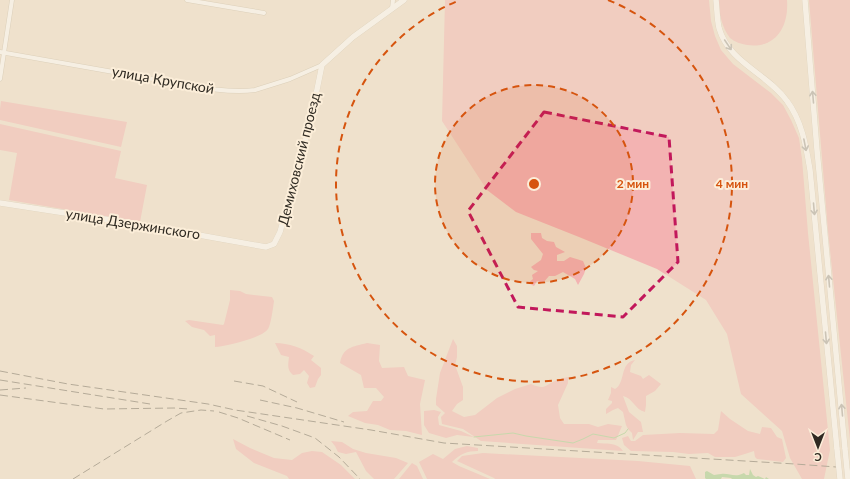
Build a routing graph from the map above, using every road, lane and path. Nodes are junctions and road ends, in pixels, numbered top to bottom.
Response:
1 (12, 0) edge
2 (187, 0) edge
3 (393, 0) edge
4 (404, 0) edge
5 (716, 0) edge
6 (805, 0) edge
7 (392, 9) junction
8 (264, 14) dead end
9 (2, 52) edge
10 (322, 65) junction
11 (0, 79) edge
12 (0, 203) edge
13 (266, 247) joint
14 (840, 479) edge
15 (848, 479) edge

1 - 9 street
2 - 8 street
3 - 7 street
4 - 7 main road
5 -> 14 main road, bridge
15 -> 6 main road, bridge
7 - 10 main road
9 - 10 street, улица Крупской
9 - 11 street
10 - 13 main road, Демиховский проезд
12 - 13 main road, улица Дзержинского

